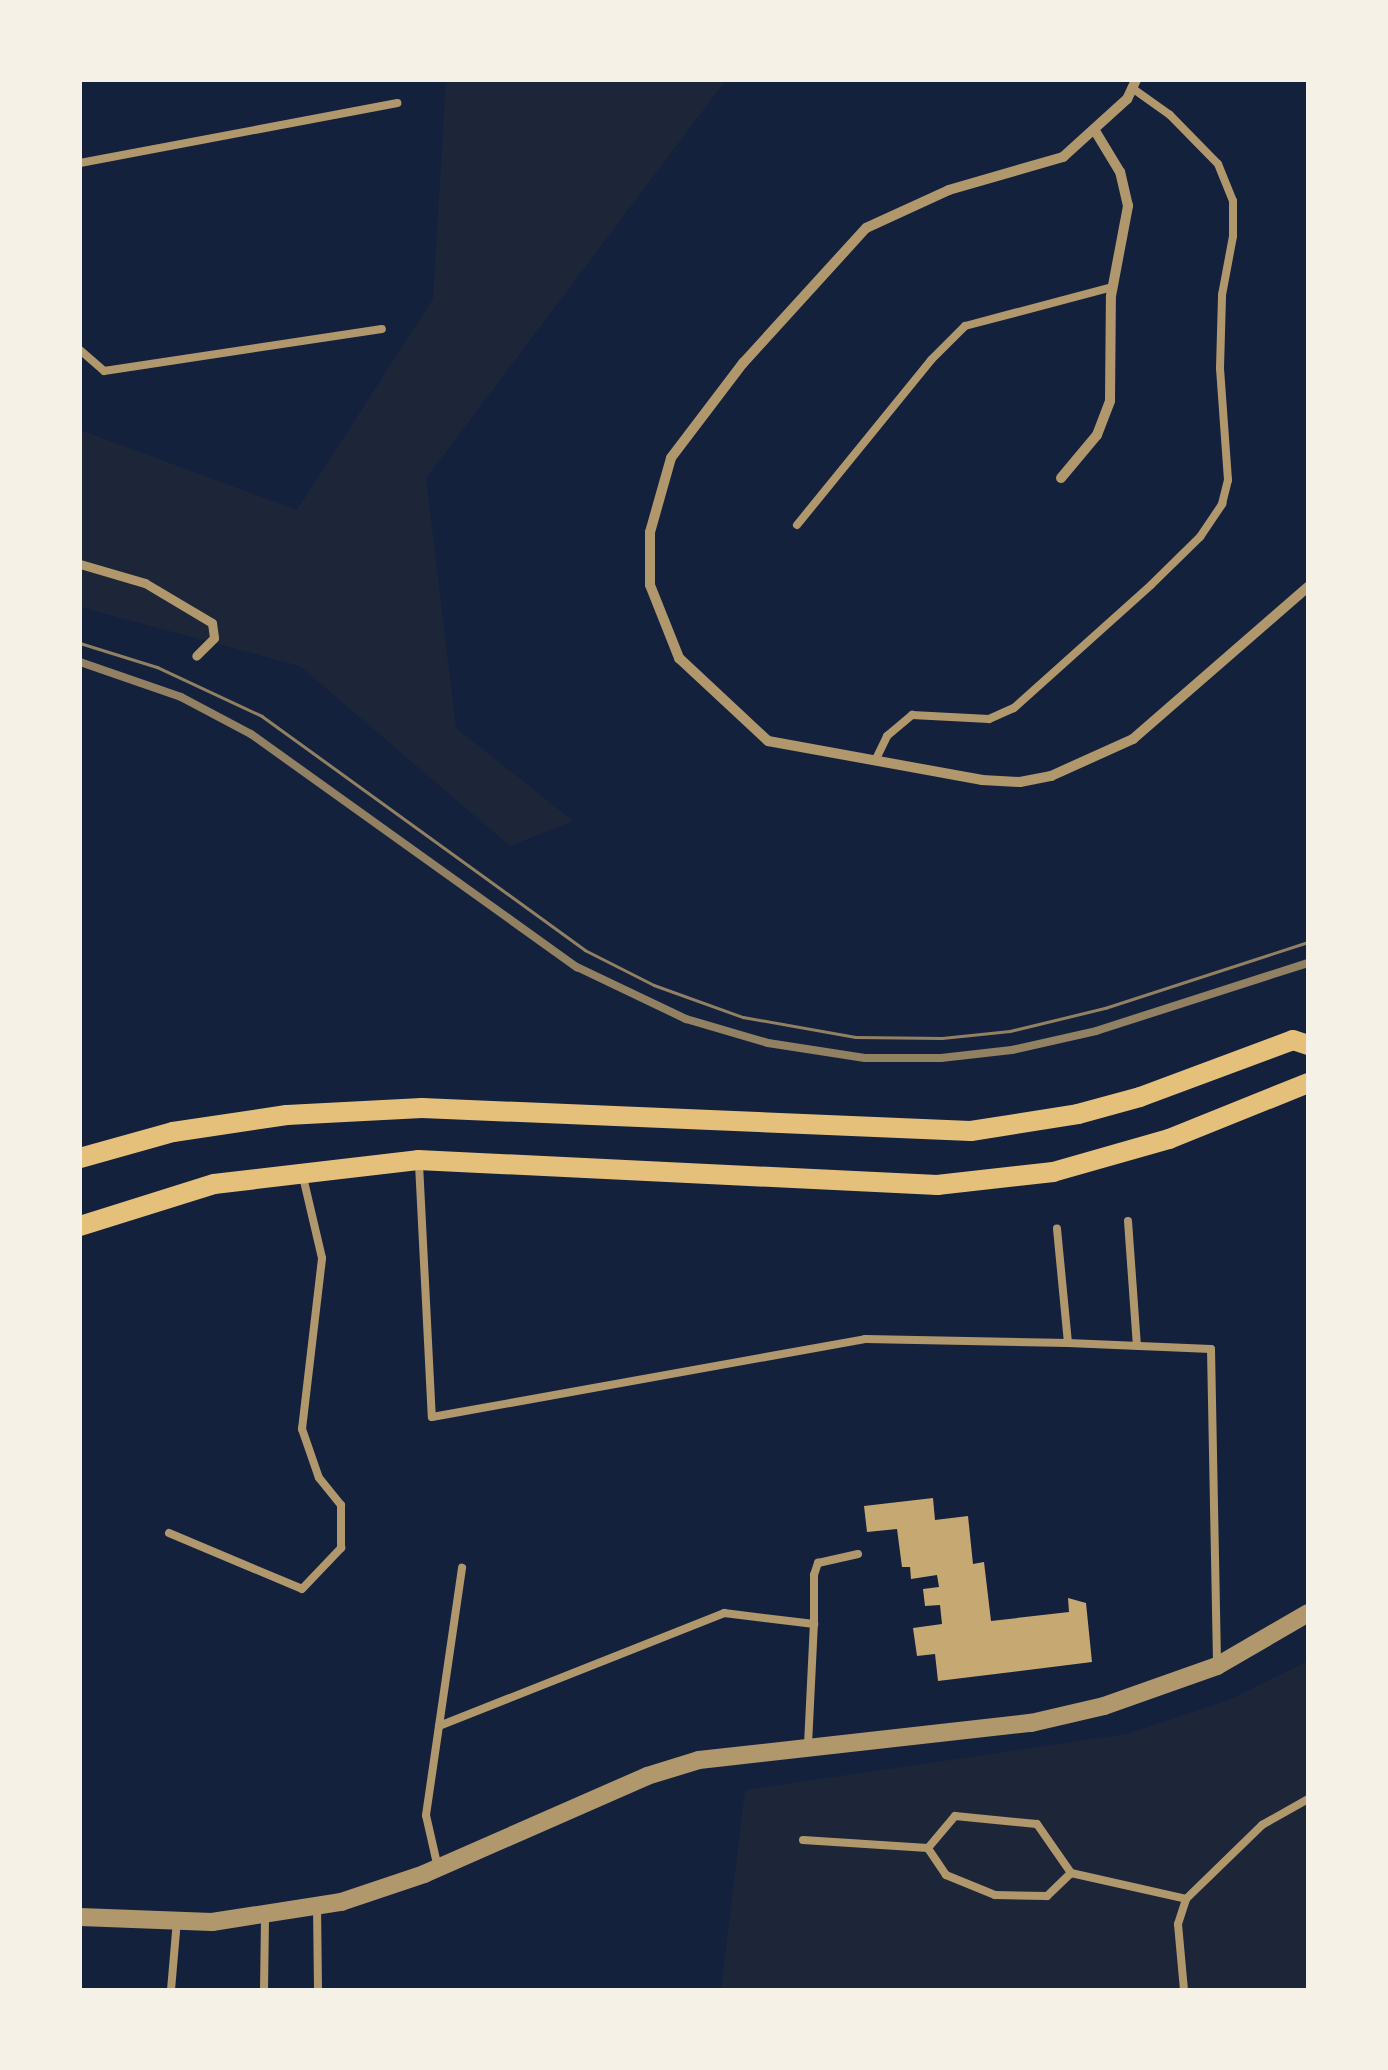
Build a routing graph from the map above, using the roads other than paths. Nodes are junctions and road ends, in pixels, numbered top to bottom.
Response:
1 (1134, 84) edge
2 (397, 103) dead end
3 (1094, 129) junction
4 (80, 163) edge
5 (1113, 287) junction
6 (382, 329) dead end
7 (80, 350) edge
8 (1061, 478) dead end
9 (798, 525) dead end
10 (80, 564) edge
11 (1308, 587) edge
12 (196, 656) dead end
13 (875, 760) junction
14 (1308, 1045) edge
15 (1308, 1083) edge
16 (80, 1158) edge
17 (418, 1160) junction
18 (302, 1172) junction
19 (1128, 1221) dead end
20 (80, 1226) edge
21 (1057, 1229) dead end
22 (1068, 1343) junction
23 (1136, 1346) junction
24 (169, 1533) dead end
25 (858, 1554) dead end
26 (462, 1568) dead end
27 (1308, 1614) edge
28 (814, 1624) junction
29 (1217, 1666) junction
30 (439, 1726) junction
31 (808, 1748) junction
32 (1308, 1799) edge
33 (803, 1840) dead end
34 (928, 1848) junction
35 (438, 1868) junction
36 (1072, 1872) junction
37 (1186, 1899) junction
38 (317, 1906) junction
39 (265, 1914) junction
40 (80, 1917) edge
41 (177, 1920) junction
42 (171, 1990) edge
43 (264, 1990) edge
44 (318, 1990) edge
45 (1184, 1990) edge

1 - 3 street
1 - 13 lane
2 - 4 lane
3 - 5 street
3 - 13 street
5 - 8 street
5 - 9 lane
6 - 7 lane
10 - 12 street
11 - 13 street
14 - 16 main road
15 - 17 main road
17 - 18 main road
17 - 22 lane
18 - 20 main road
18 - 24 lane
19 - 23 lane
21 - 22 lane
22 - 23 lane
23 - 29 lane
25 - 28 lane
26 - 30 lane
27 - 29 street
28 - 30 lane
28 - 31 lane
29 - 31 street
30 - 35 lane
31 - 35 street
32 - 37 lane
33 - 34 lane
34 - 36 lane
34 - 36 lane
35 - 38 street
36 - 37 lane
37 - 45 lane
38 - 39 street
38 - 44 lane
39 - 41 street
39 - 43 lane
40 - 41 street
41 - 42 lane

